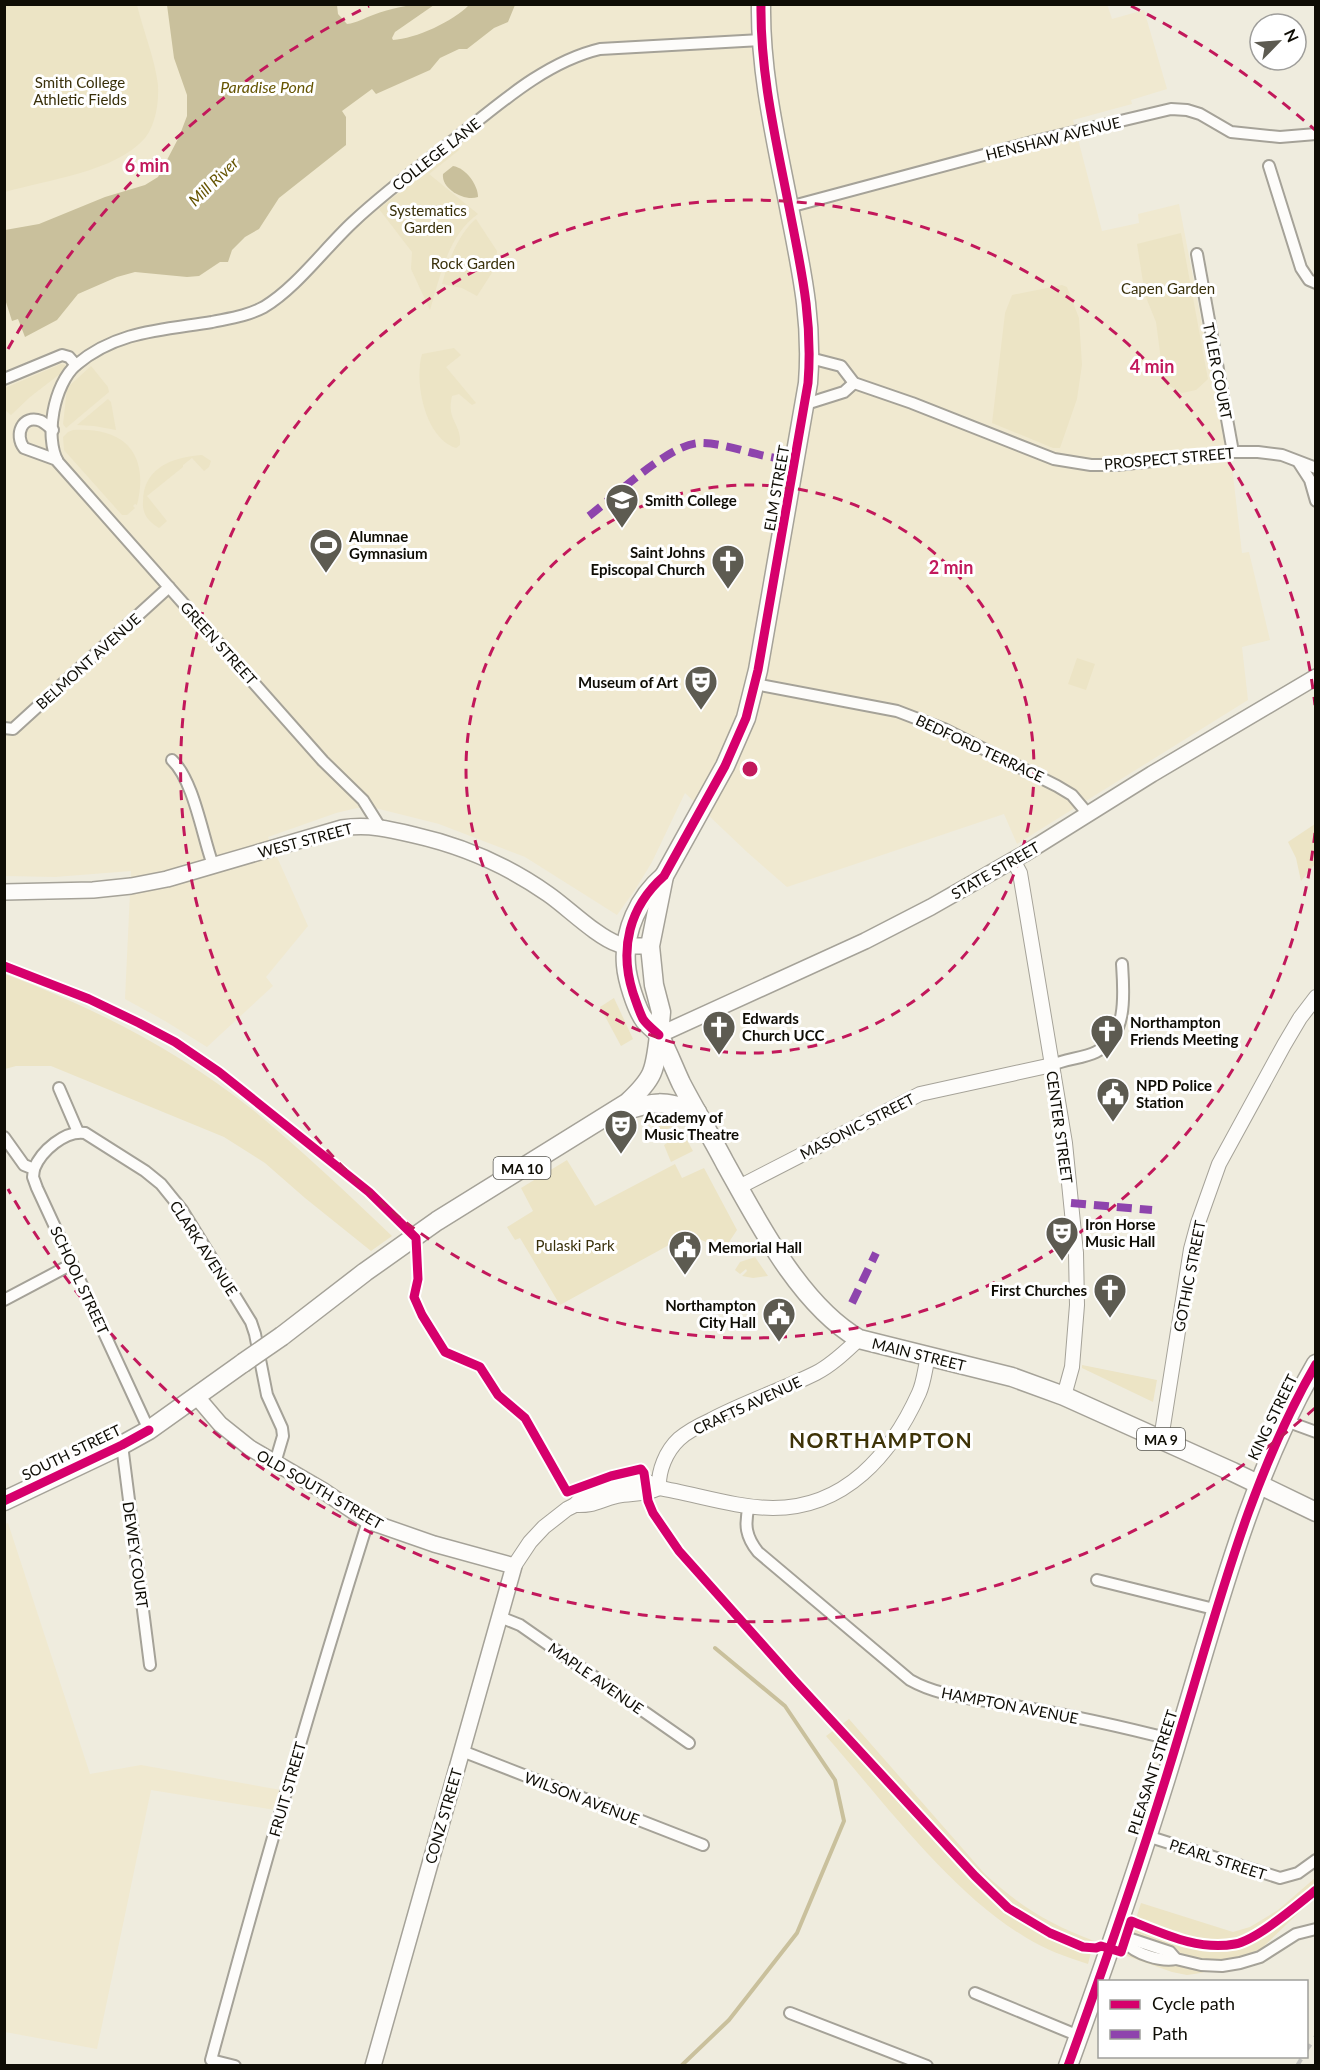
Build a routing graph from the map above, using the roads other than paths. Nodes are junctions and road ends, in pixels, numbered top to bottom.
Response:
1 (761, 4) edge
2 (761, 40) junction
3 (1316, 134) edge
4 (1269, 166) dead end
5 (789, 207) junction
6 (1197, 254) dead end
7 (1316, 283) edge
8 (810, 358) junction
9 (76, 365) junction
10 (4, 379) edge
11 (854, 383) junction
12 (806, 404) junction
13 (53, 430) junction
14 (1233, 452) junction
15 (57, 460) junction
16 (1299, 463) junction
17 (1316, 468) edge
18 (1316, 501) edge
19 (169, 587) junction
20 (1316, 677) edge
21 (755, 684) junction
22 (9, 728) edge
23 (172, 760) dead end
24 (1088, 814) junction
25 (380, 827) junction
26 (1013, 860) junction
27 (213, 865) junction
28 (664, 876) junction
29 (4, 892) edge
30 (627, 946) junction
31 (650, 946) junction
32 (1122, 964) dead end
33 (1316, 997) edge
34 (659, 1035) junction
35 (1052, 1065) junction
36 (59, 1088) dead end
37 (697, 1112) junction
38 (608, 1116) junction
39 (78, 1132) junction
40 (4, 1137) edge
41 (34, 1169) junction
42 (739, 1187) junction
43 (72, 1264) junction
44 (4, 1300) edge
45 (860, 1339) junction
46 (928, 1357) junction
47 (1316, 1364) edge
48 (1064, 1396) junction
49 (197, 1397) junction
50 (1286, 1421) junction
51 (149, 1430) junction
52 (1316, 1432) edge
53 (1161, 1439) junction
54 (122, 1445) junction
55 (275, 1463) junction
56 (1257, 1485) junction
57 (659, 1488) junction
58 (4, 1501) edge
59 (749, 1506) junction
60 (1316, 1512) edge
61 (368, 1521) junction
62 (514, 1566) junction
63 (1097, 1580) dead end
64 (1218, 1610) junction
65 (500, 1617) junction
66 (150, 1665) dead end
67 (1178, 1741) junction
68 (689, 1743) dead end
69 (462, 1751) junction
70 (1147, 1836) junction
71 (703, 1845) dead end
72 (1316, 1860) edge
73 (1316, 1929) edge
74 (1119, 1940) junction
75 (1102, 1980) edge
76 (1098, 1990) edge
77 (975, 1993) dead end
78 (790, 2013) dead end
79 (1079, 2036) junction
80 (235, 2066) edge
81 (373, 2066) edge
82 (927, 2066) edge
83 (1068, 2066) edge

1 - 2 main road, ELM STREET
2 - 5 main road, ELM STREET
2 - 9 street, COLLEGE LANE
3 - 5 street, HENSHAW AVENUE
4 - 7 street
5 - 8 main road, ELM STREET
6 - 14 street, TYLER COURT
8 - 11 street, PROSPECT STREET
8 - 12 main road, ELM STREET
9 - 10 street
9 - 13 street
11 - 12 street
11 - 14 street, PROSPECT STREET
12 - 21 main road, ELM STREET
13 - 15 street
13 - 15 street
14 - 16 street, PROSPECT STREET
15 - 19 street, GREEN STREET
16 - 17 street, PROSPECT STREET
16 - 18 street
19 - 22 street, BELMONT AVENUE
19 - 25 street, GREEN STREET
20 - 24 main road, STATE STREET
21 - 24 street, BEDFORD TERRACE
21 - 28 main road, ELM STREET
23 - 27 street
24 - 26 main road, STATE STREET
25 - 27 main road, WEST STREET
25 - 30 main road, WEST STREET
26 - 34 main road, STATE STREET
26 - 35 street, CENTER STREET
27 - 29 main road, WEST STREET
28 - 30 main road, ELM STREET
28 - 31 main road, ELM STREET
30 - 31 main road, WEST STREET
30 - 34 main road, MAIN STREET
31 - 34 main road, MAIN STREET
32 - 35 street
33 - 53 street, GOTHIC STREET
34 - 37 main road, MAIN STREET
34 - 38 main road, MA 10
35 - 42 street, MASONIC STREET
35 - 48 street, CENTER STREET
36 - 39 street
37 - 38 main road, MA 10
37 - 42 main road, MAIN STREET / MA 9
38 - 49 main road, SOUTH STREET / MA 10, bridge
39 - 41 street
39 - 55 street, CLARK AVENUE
40 - 41 street
41 - 43 street, SCHOOL STREET
42 - 45 main road, MAIN STREET / MA 9
43 - 44 street
43 - 51 street, SCHOOL STREET
45 - 46 main road, MAIN STREET / MA 9
45 - 57 street, CRAFTS AVENUE
46 - 48 main road, MAIN STREET / MA 9
46 - 59 street
47 - 50 main road, KING STREET
48 - 53 main road, MAIN STREET / MA 9
49 - 51 main road, SOUTH STREET / MA 10
49 - 55 main road, OLD SOUTH STREET
50 - 52 street
50 - 56 main road, KING STREET
51 - 54 main road, SOUTH STREET / MA 10
53 - 56 main road, MAIN STREET / MA 9
54 - 58 main road, SOUTH STREET / MA 10
54 - 66 street, DEWEY COURT
55 - 61 main road, OLD SOUTH STREET
56 - 60 main road, MAIN STREET / MA 9
56 - 64 main road, PLEASANT STREET
57 - 59 street
57 - 62 street
59 - 67 street, HAMPTON AVENUE
61 - 62 main road, OLD SOUTH STREET
61 - 80 street, FRUIT STREET
62 - 65 main road, CONZ STREET
63 - 64 street
64 - 67 main road, PLEASANT STREET
65 - 68 street, MAPLE AVENUE
65 - 69 main road, CONZ STREET
67 - 70 main road, PLEASANT STREET
69 - 71 street, WILSON AVENUE
69 - 81 main road, CONZ STREET
70 - 72 street, PEARL STREET
70 - 74 main road, PLEASANT STREET
73 - 74 street
74 - 75 main road, PLEASANT STREET
76 - 79 main road, PLEASANT STREET
77 - 79 street
78 - 82 street
79 - 83 main road, PLEASANT STREET

